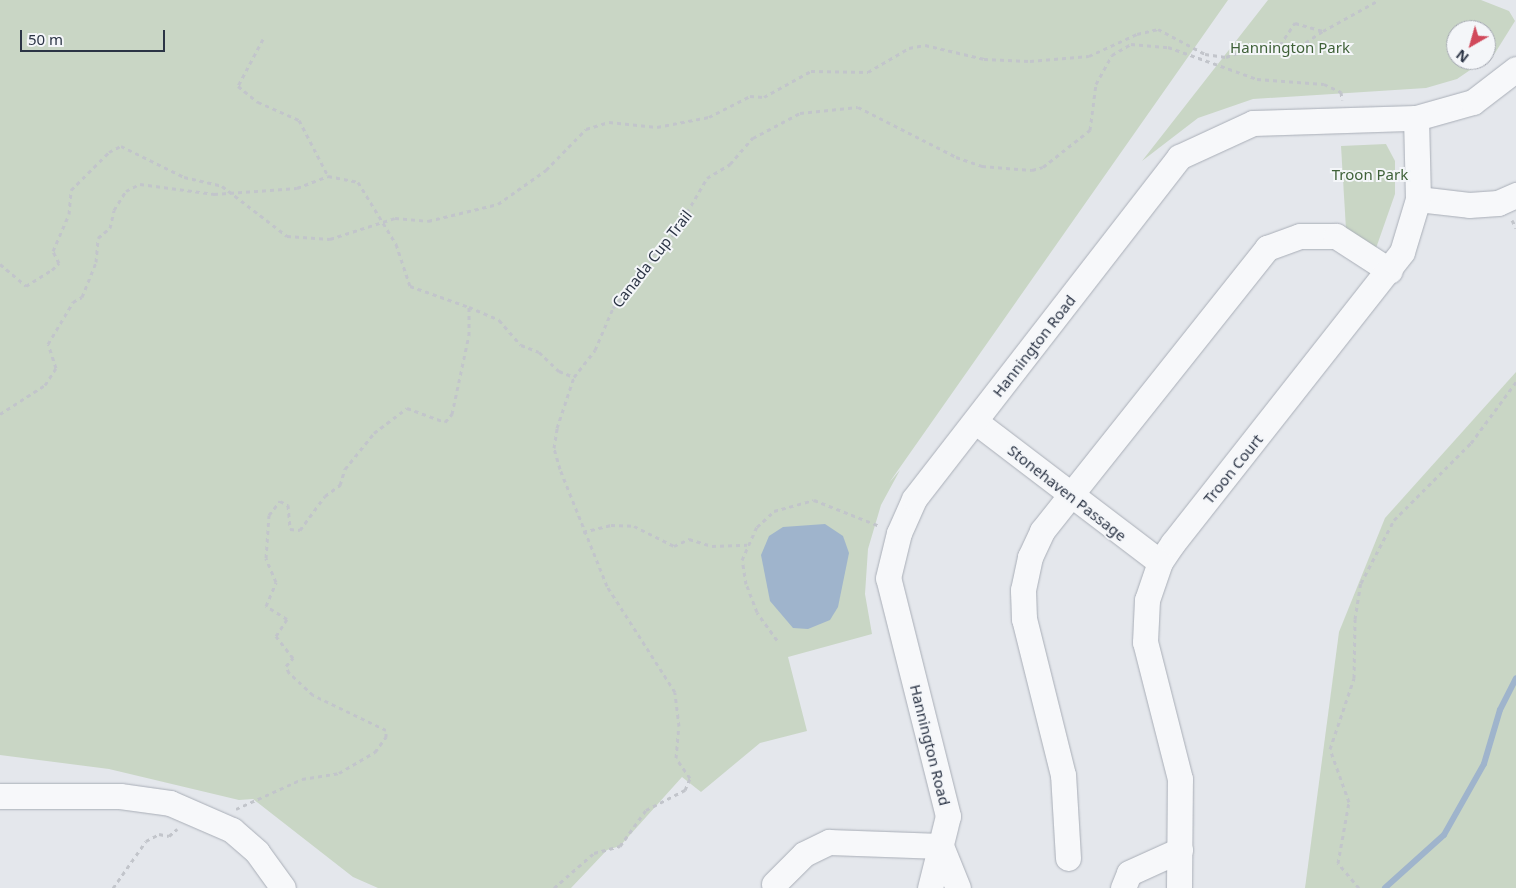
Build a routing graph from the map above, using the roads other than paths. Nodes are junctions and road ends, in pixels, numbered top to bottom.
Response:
1 (1516, 69) edge
2 (1416, 118) junction
3 (1516, 196) edge
4 (1418, 199) junction
5 (1390, 272) junction
6 (976, 422) junction
7 (1070, 496) junction
8 (1160, 562) junction
9 (0, 796) edge
10 (941, 846) junction
11 (1180, 850) junction
12 (1068, 858) dead end
13 (774, 884) dead end
14 (283, 888) edge
15 (930, 888) edge
16 (958, 888) edge
17 (1123, 888) edge
18 (1179, 888) edge

1 - 2 street, Hannington Road
2 - 4 street, Troon Court
2 - 6 street, Hannington Road
3 - 4 street
4 - 5 street, Troon Court
5 - 7 street
5 - 8 street, Troon Court
6 - 7 street, Stonehaven Passage
6 - 10 street, Hannington Road
7 - 8 street, Stonehaven Passage
7 - 12 street
8 - 11 street, Troon Court
9 - 14 street
10 - 13 street
10 - 15 street, Hannington Road
10 - 16 street
11 - 17 street
11 - 18 street, Troon Court

